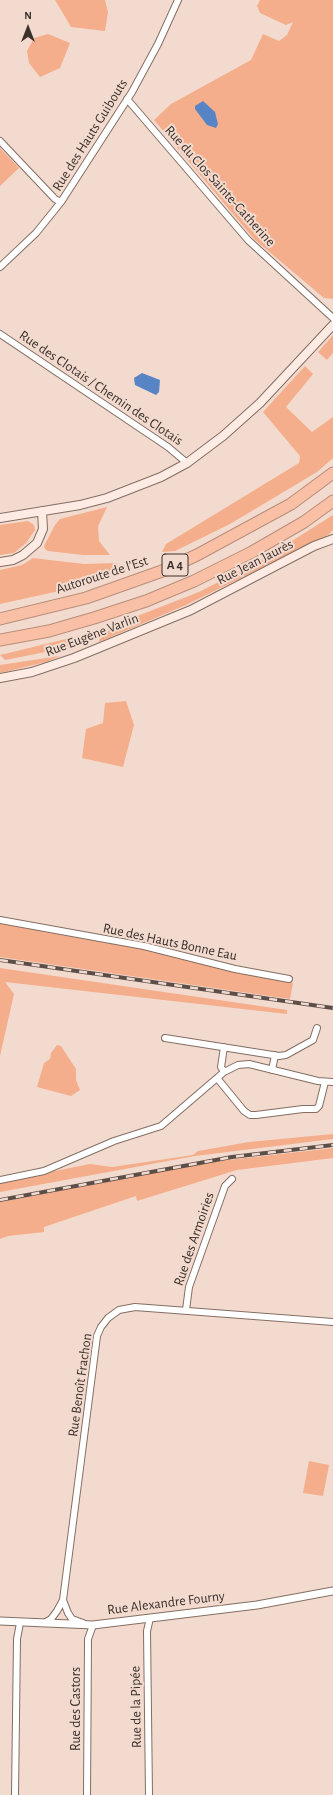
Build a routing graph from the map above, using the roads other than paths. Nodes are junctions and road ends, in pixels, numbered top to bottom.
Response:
1 (178, 0) edge
2 (127, 99) junction
3 (0, 141) edge
4 (61, 202) junction
5 (0, 267) edge
6 (333, 318) edge
7 (333, 325) edge
8 (0, 334) edge
9 (187, 463) junction
10 (333, 473) edge
11 (333, 501) edge
12 (42, 511) junction
13 (0, 518) edge
14 (333, 539) edge
15 (0, 562) edge
16 (191, 610) joint
17 (0, 618) edge
18 (0, 640) edge
19 (0, 678) edge
20 (0, 920) edge
21 (288, 979) dead end
22 (317, 1028) dead end
23 (165, 1038) dead end
24 (224, 1047) junction
25 (275, 1055) junction
26 (272, 1070) junction
27 (224, 1072) junction
28 (217, 1078) junction
29 (325, 1082) junction
30 (333, 1082) edge
31 (232, 1179) dead end
32 (0, 1180) edge
33 (186, 1310) junction
34 (333, 1322) edge
35 (333, 1591) edge
36 (63, 1600) junction
37 (150, 1618) junction
38 (0, 1621) edge
39 (20, 1623) junction
40 (44, 1624) junction
41 (91, 1625) junction
42 (15, 1795) edge
43 (87, 1795) edge
44 (149, 1795) edge

1 - 2 street, Rue des Hauts Guibouts
2 - 4 street, Rue des Hauts Guibouts
2 - 6 street, Rue du Clos Sainte-Catherine
3 - 4 street
4 - 5 street, Rue des Hauts Guibouts
7 - 9 main road
8 - 9 street, Rue des Clotais / Chemin des Clotais
9 - 12 main road
10 - 17 highway, Autoroute de l’Est / A 4
11 - 18 highway, A 4
12 - 13 main road
12 - 15 main road
14 - 16 main road, Rue Jean Jaurès
16 - 19 main road, Rue Eugène Varlin
20 - 21 street, Rue des Hauts Bonne Eau
22 - 25 street
23 - 24 street
24 - 25 street
24 - 27 street
25 - 26 street
26 - 27 street
26 - 29 street
27 - 28 street
28 - 29 street
28 - 32 street
29 - 30 street
31 - 33 street, Rue des Armoiries
33 - 34 street, Rue Benoît Frachon
33 - 36 street, Rue Benoît Frachon
35 - 37 street, Rue Alexandre Fourny
36 - 40 street
36 - 41 street
37 - 41 street, Rue Alexandre Fourny
37 - 44 street, Rue de la Pipée
38 - 39 street, Rue Alexandre Fourny
39 - 40 street, Rue Alexandre Fourny
39 - 42 street
40 - 41 street, Rue Alexandre Fourny
41 - 43 street, Rue des Castors

